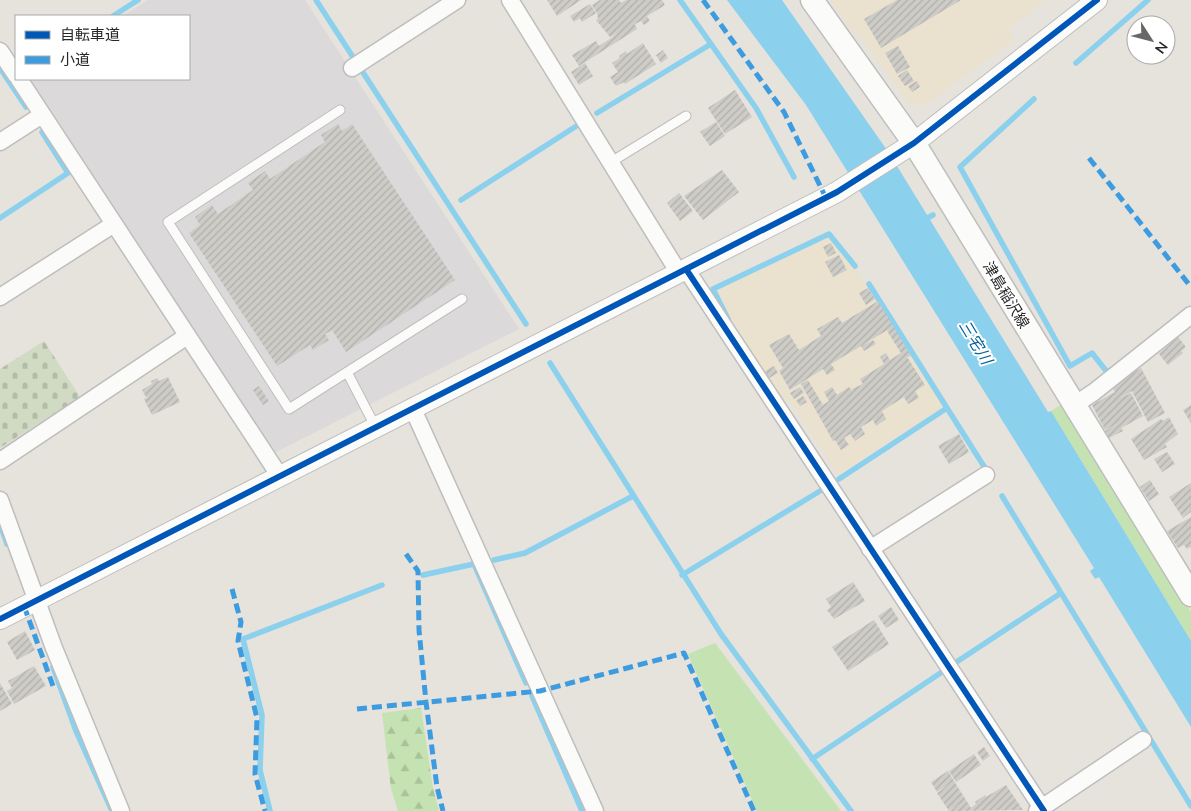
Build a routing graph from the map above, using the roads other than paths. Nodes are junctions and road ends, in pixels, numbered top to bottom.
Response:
1 (457, 0) edge
2 (510, 0) edge
3 (812, 0) edge
4 (1097, 0) edge
5 (0, 50) edge
6 (358, 64) dead end
7 (15, 73) edge
8 (19, 80) edge
9 (340, 110) dead end
10 (42, 115) junction
11 (686, 116) dead end
12 (0, 142) edge
13 (909, 147) junction
14 (611, 162) junction
15 (114, 224) junction
16 (682, 271) junction
17 (0, 297) edge
18 (462, 299) dead end
19 (1191, 315) edge
20 (187, 336) junction
21 (348, 372) junction
22 (1073, 406) junction
23 (412, 407) junction
24 (375, 426) junction
25 (0, 461) edge
26 (278, 475) junction
27 (986, 475) dead end
28 (0, 500) edge
29 (870, 549) junction
30 (1191, 596) edge
31 (37, 600) junction
32 (0, 619) edge
33 (1143, 740) dead end
34 (1041, 810) edge
35 (121, 811) edge
36 (595, 811) edge

1 - 6 street
2 - 14 street
3 - 13 main road, 津島稲沢線
4 - 13 street
5 - 7 street
8 - 10 street
9 - 21 lane
10 - 12 street
10 - 15 street
11 - 14 lane
13 - 16 street
13 - 22 main road, 津島稲沢線
14 - 16 street
15 - 17 street
15 - 20 street
16 - 23 street
16 - 29 street
18 - 21 lane
19 - 22 street
20 - 25 street
20 - 26 street
21 - 24 lane
22 - 30 main road, 津島稲沢線
23 - 24 street
23 - 36 street
24 - 26 street
26 - 31 street
27 - 29 street
28 - 31 street
29 - 34 street
31 - 32 street
31 - 35 street
33 - 34 street

